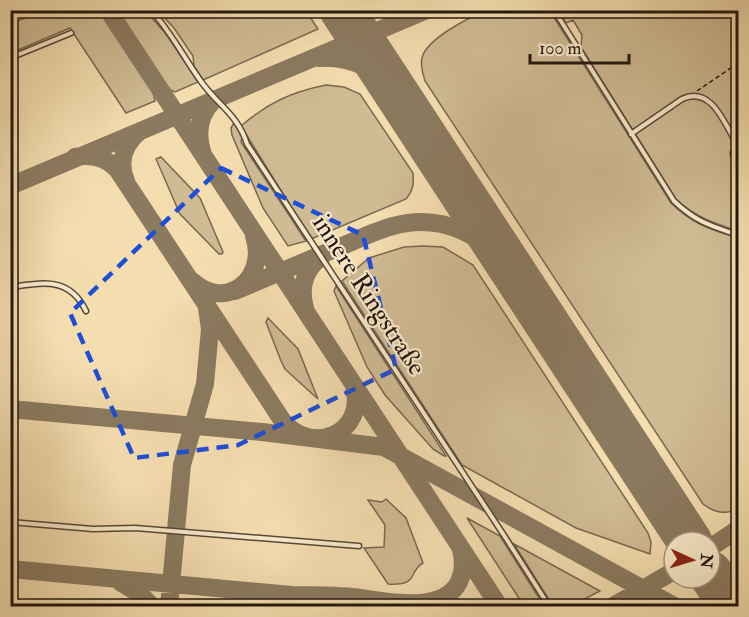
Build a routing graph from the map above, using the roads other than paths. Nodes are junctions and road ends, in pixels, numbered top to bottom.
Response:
1 (151, 10) edge
2 (554, 10) edge
3 (70, 33) dead end
4 (10, 58) edge
5 (631, 134) junction
6 (738, 148) edge
7 (733, 154) dead end
8 (738, 235) edge
9 (10, 287) edge
10 (86, 311) dead end
11 (10, 522) edge
12 (359, 546) dead end
13 (549, 606) edge

1 - 13 lane, innere Ringstraße
2 - 5 lane
3 - 4 lane
5 - 6 lane
5 - 8 lane
6 - 7 lane
9 - 10 lane
11 - 12 lane

